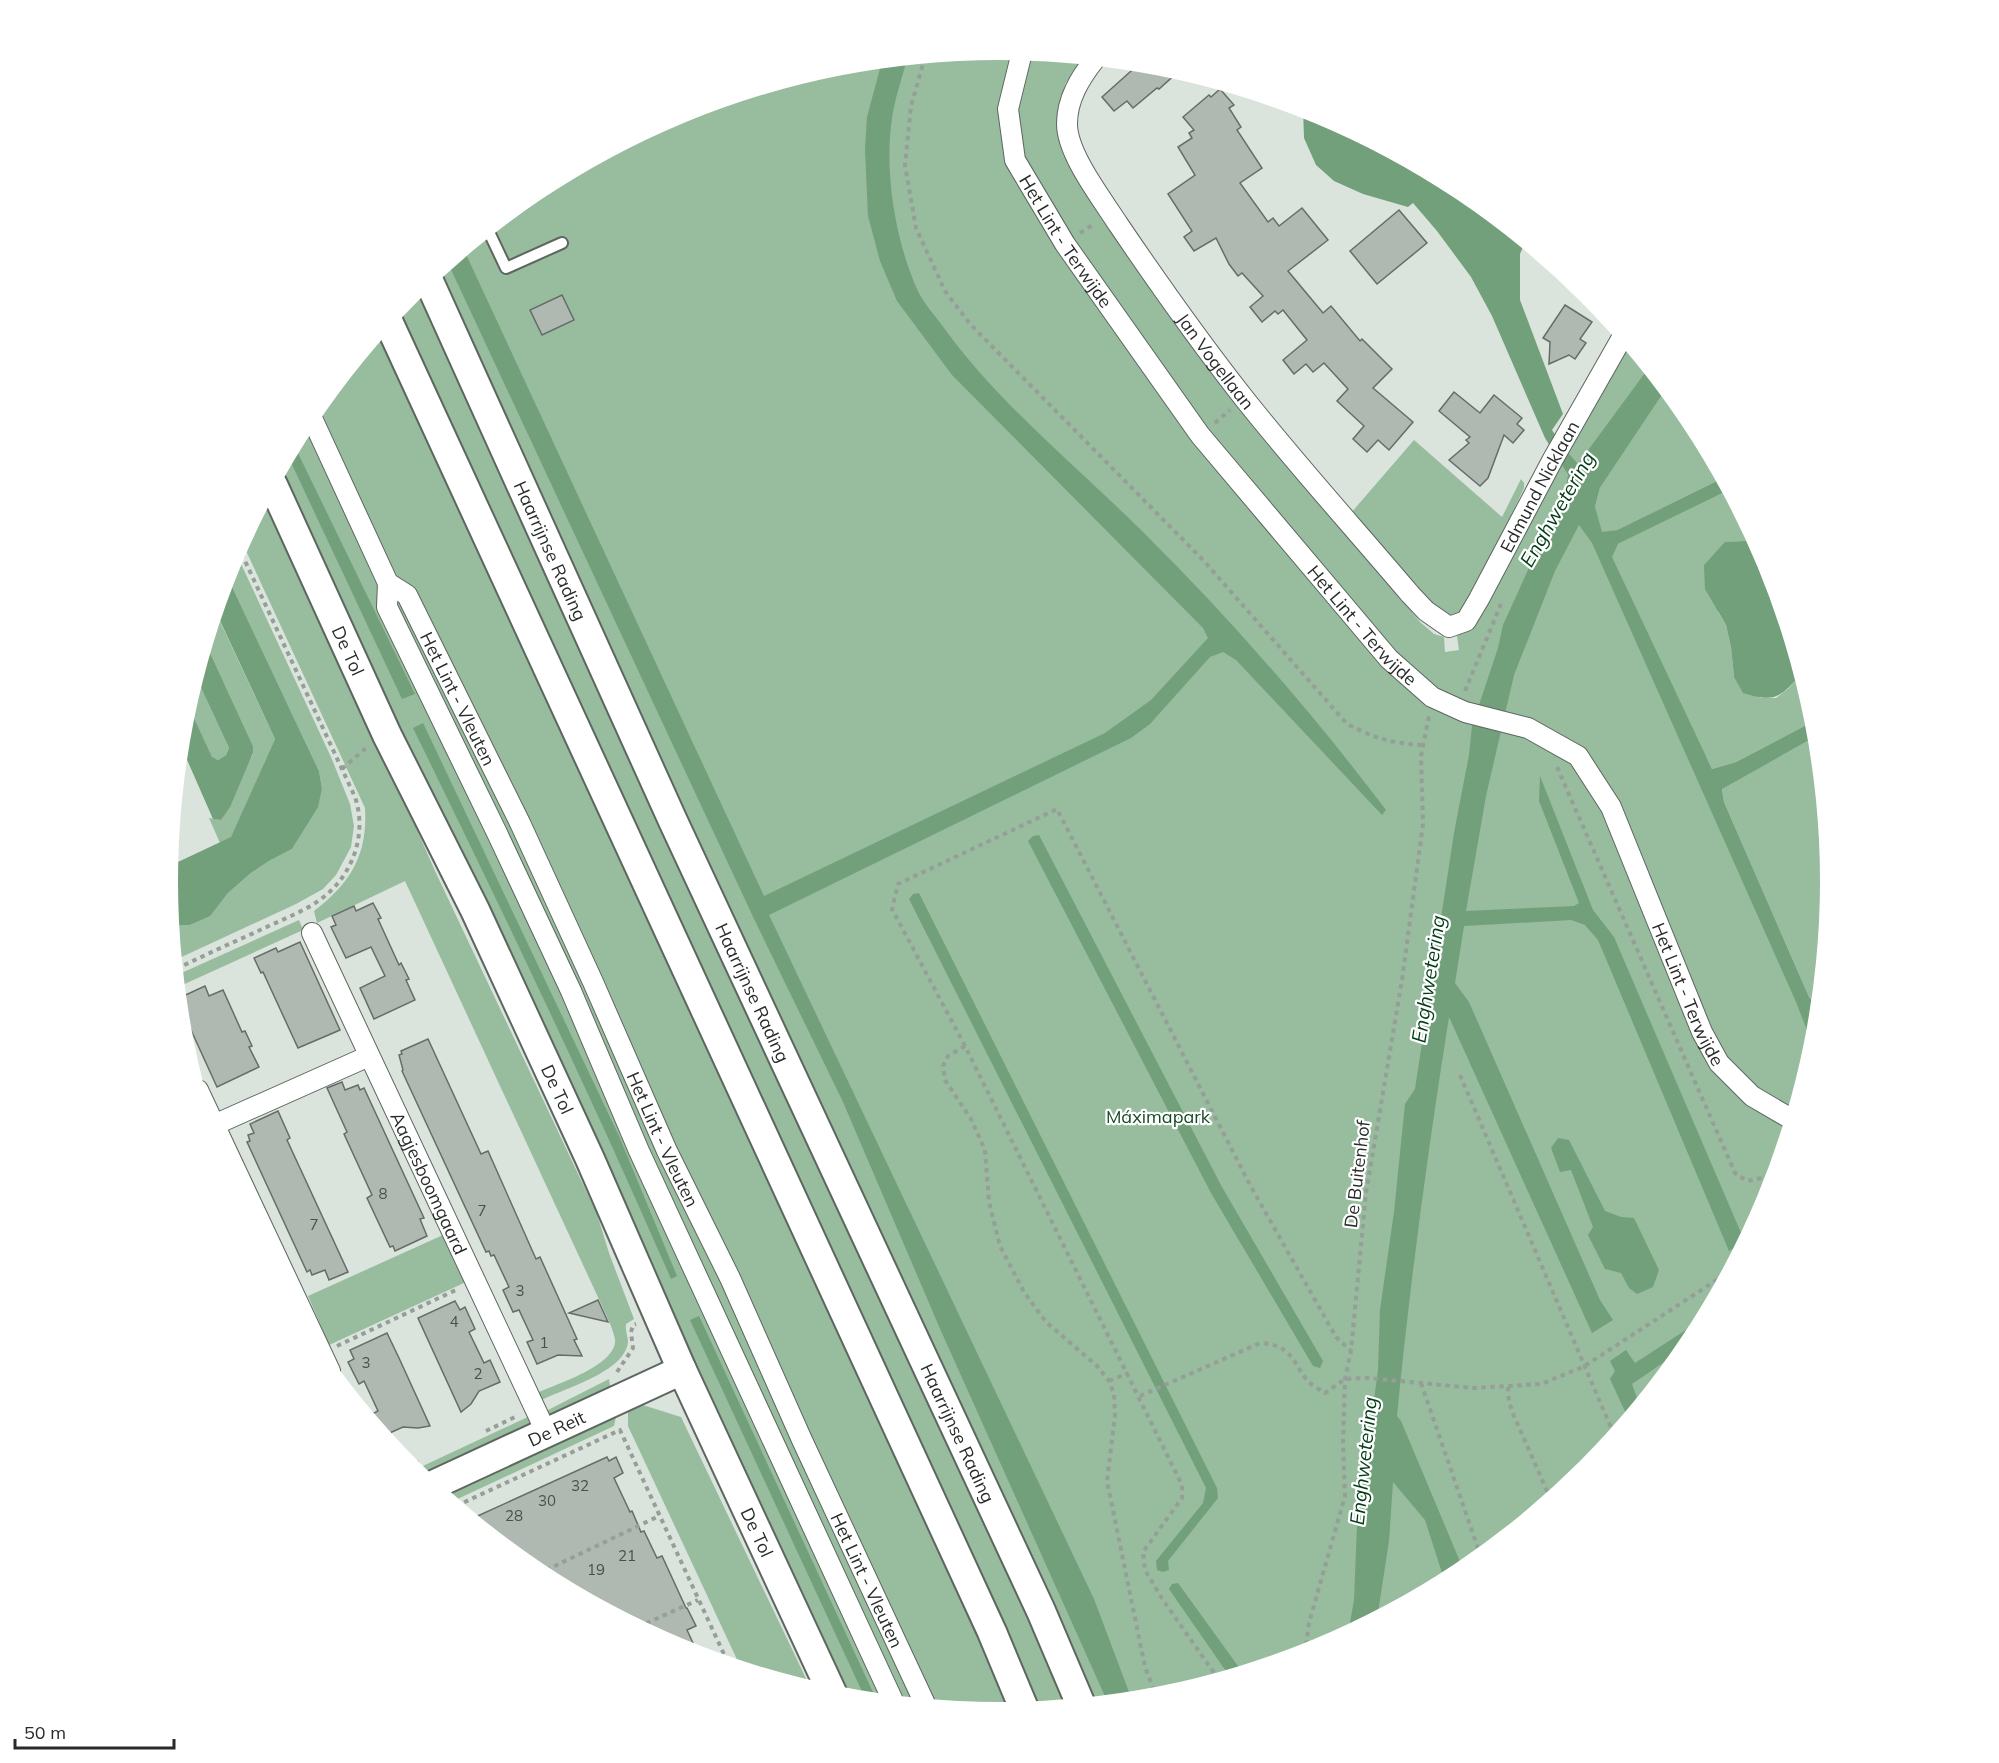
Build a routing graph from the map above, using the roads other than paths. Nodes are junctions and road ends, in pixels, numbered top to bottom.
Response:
1 (1020, 61) edge
2 (1090, 65) edge
3 (491, 237) edge
4 (562, 243) dead end
5 (432, 288) edge
6 (392, 330) edge
7 (1619, 343) edge
8 (316, 426) edge
9 (276, 493) edge
10 (388, 583) junction
11 (1449, 627) joint
12 (455, 695) junction
13 (436, 710) junction
14 (520, 823) junction
15 (497, 833) junction
16 (312, 933) dead end
17 (593, 982) junction
18 (571, 991) junction
19 (369, 1056) junction
20 (1786, 1116) edge
21 (215, 1124) edge
22 (218, 1134) edge
23 (730, 1278) junction
24 (704, 1291) junction
25 (310, 1328) edge
26 (682, 1370) junction
27 (547, 1434) junction
28 (802, 1440) junction
29 (779, 1450) junction
30 (430, 1472) edge
31 (828, 1685) edge
32 (891, 1696) edge
33 (923, 1699) edge
34 (1078, 1699) edge
35 (1021, 1702) edge

1 - 20 street, Het Lint - Terwijde
2 - 11 street, Jan Vogellaan
3 - 4 lane
5 - 34 main road, Haarrijnse Rading
6 - 35 main road
7 - 11 street, Edmund Nicklaan
8 - 10 street, Het Lint - Vleuten
9 - 26 main road, De Tol
10 - 12 street, Het Lint - Vleuten
10 - 13 street, Het Lint - Vleuten
12 - 13 street
12 - 14 street, Het Lint - Vleuten
13 - 15 street, Het Lint - Vleuten
14 - 15 street
14 - 17 street, Het Lint - Vleuten
15 - 18 street, Het Lint - Vleuten
16 - 19 street, Aagjesboomgaard
17 - 18 street
17 - 23 street, Het Lint - Vleuten
18 - 24 street, Het Lint - Vleuten
19 - 21 street
19 - 27 street, Aagjesboomgaard
22 - 25 street
23 - 24 street
23 - 28 street, Het Lint - Vleuten
24 - 29 street, Het Lint - Vleuten
26 - 27 main road, De Reit
26 - 31 main road, De Tol
27 - 30 main road, De Reit
28 - 29 street
28 - 33 street, Het Lint - Vleuten
29 - 32 street, Het Lint - Vleuten

